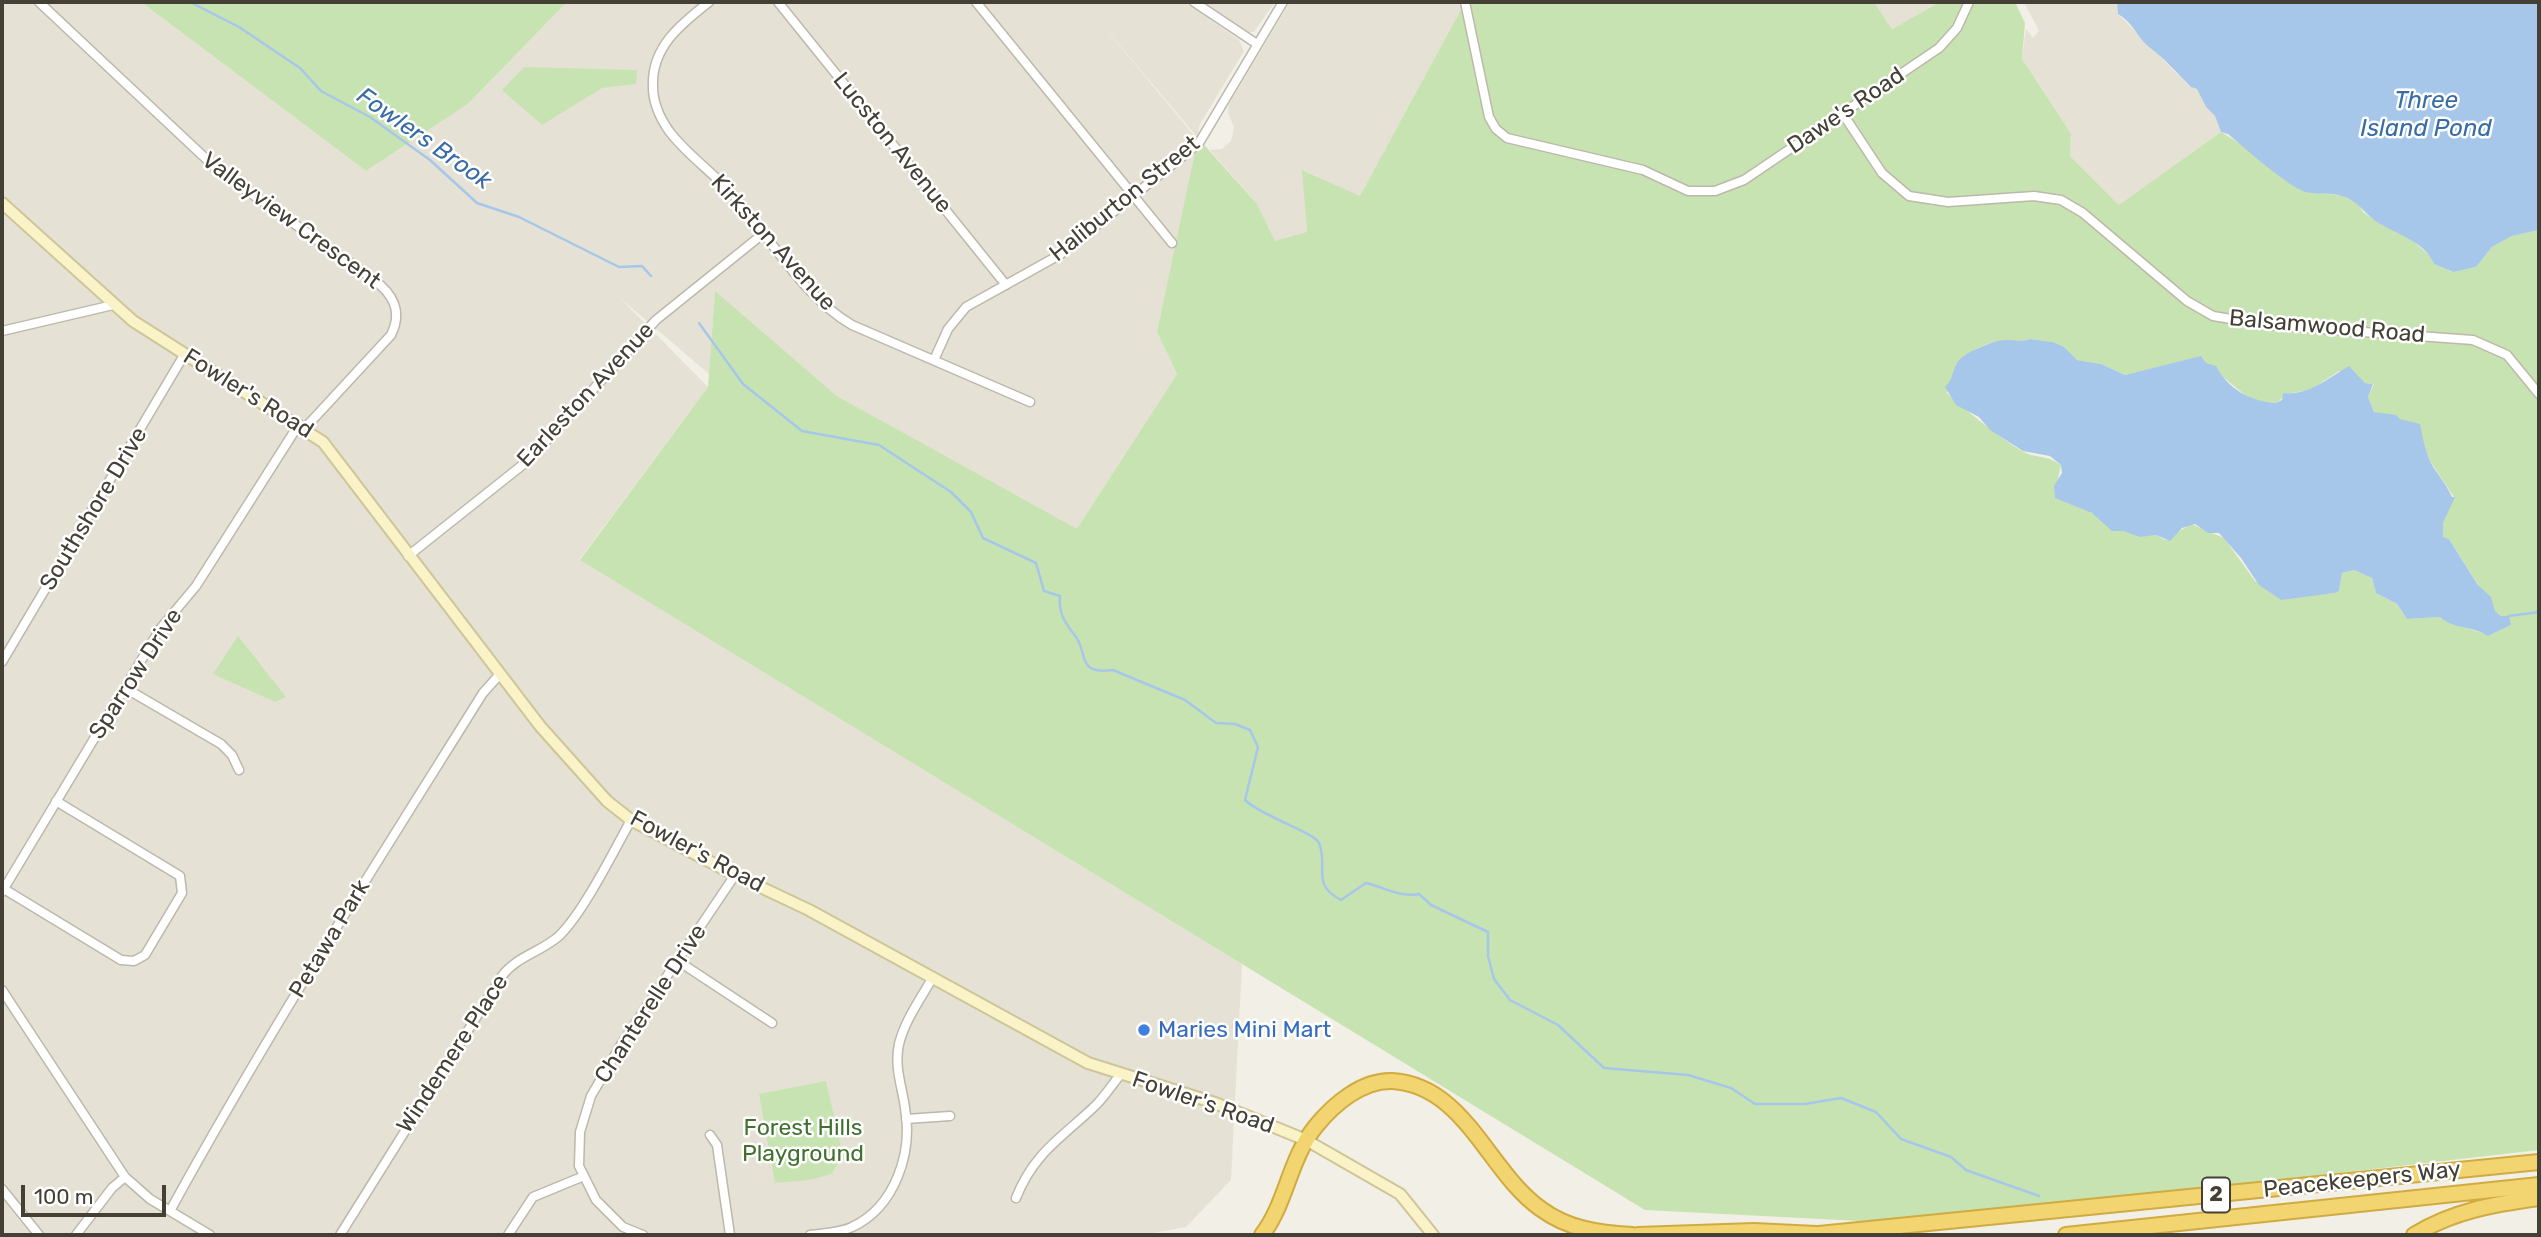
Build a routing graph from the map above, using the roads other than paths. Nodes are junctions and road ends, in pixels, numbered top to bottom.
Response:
1 (39, 2) edge
2 (709, 2) edge
3 (778, 2) edge
4 (976, 2) edge
5 (1194, 2) edge
6 (1283, 2) edge
7 (1465, 2) edge
8 (1969, 2) edge
9 (1257, 44) junction
10 (1843, 114) junction
11 (1134, 196) junction
12 (2, 203) edge
13 (764, 233) junction
14 (1172, 243) dead end
15 (1006, 285) junction
16 (113, 305) junction
17 (2, 331) edge
18 (184, 355) junction
19 (934, 360) junction
20 (2539, 394) edge
21 (1030, 402) dead end
22 (302, 426) junction
23 (408, 556) junction
24 (2, 662) edge
25 (500, 674) junction
26 (125, 688) junction
27 (239, 770) dead end
28 (56, 801) junction
29 (631, 820) junction
30 (735, 875) junction
31 (3, 891) edge
32 (677, 961) junction
33 (933, 977) junction
34 (2, 990) edge
35 (772, 1023) dead end
36 (1120, 1075) junction
37 (950, 1116) dead end
38 (906, 1119) junction
39 (710, 1135) dead end
40 (1306, 1140) junction
41 (2539, 1161) edge
42 (584, 1176) junction
43 (125, 1177) junction
44 (2539, 1185) edge
45 (2, 1189) edge
46 (1016, 1198) dead end
47 (2539, 1198) edge
48 (170, 1211) junction
49 (1817, 1234) edge
50 (39, 1235) edge
51 (76, 1235) edge
52 (209, 1235) edge
53 (340, 1235) edge
54 (508, 1235) edge
55 (643, 1235) edge
56 (730, 1235) edge
57 (810, 1235) edge
58 (1262, 1235) edge
59 (1433, 1235) edge
60 (1632, 1235) edge
61 (1638, 1235) edge
62 (1809, 1235) edge
63 (2066, 1235) edge
64 (2414, 1235) edge

1 - 22 street, Valleyview Crescent
2 - 13 street, Kirkston Avenue
3 - 15 street, Lucston Avenue
4 - 11 street
5 - 9 street
6 - 9 street, Haliburton Street
7 - 10 street, Dawe's Road
8 - 10 street, Dawe's Road
9 - 11 street, Haliburton Street
10 - 20 street, Balsamwood Road
11 - 14 street
11 - 15 street, Haliburton Street
12 - 16 street, Fowler's Road
13 - 19 street, Kirkston Avenue
13 - 23 street, Earleston Avenue
15 - 19 street, Haliburton Street
16 - 17 street
16 - 18 street, Fowler's Road
18 - 22 street, Fowler's Road
18 - 24 street, Southshore Drive
19 - 21 street, Kirkston Avenue
22 - 23 street, Fowler's Road
22 - 26 street, Sparrow Drive
23 - 25 street, Fowler's Road
25 - 29 street, Fowler's Road
25 - 48 street, Petawa Park
26 - 27 street
26 - 28 street, Sparrow Drive
28 - 31 street, Sparrow Drive
28 - 31 street
29 - 30 street, Fowler's Road
29 - 53 street, Windemere Place
30 - 32 street, Chanterelle Drive
30 - 33 street, Fowler's Road
32 - 35 street
32 - 42 street, Chanterelle Drive
33 - 36 street, Fowler's Road
33 - 38 street
34 - 43 street
36 - 40 street, Fowler's Road
36 - 46 street
37 - 38 street
38 - 57 street
39 - 56 street
40 - 58 highway
40 - 59 street, Fowler's Road
40 - 60 highway
41 - 49 highway, Peacekeepers Way / 2
42 - 54 street
42 - 55 street, Chanterelle Drive
43 - 48 street
43 - 51 street
44 - 63 highway, Peacekeepers Way / 2
45 - 50 street
47 - 64 highway
48 - 52 street
49 - 61 highway
49 - 62 highway, Peacekeepers Way / 2

